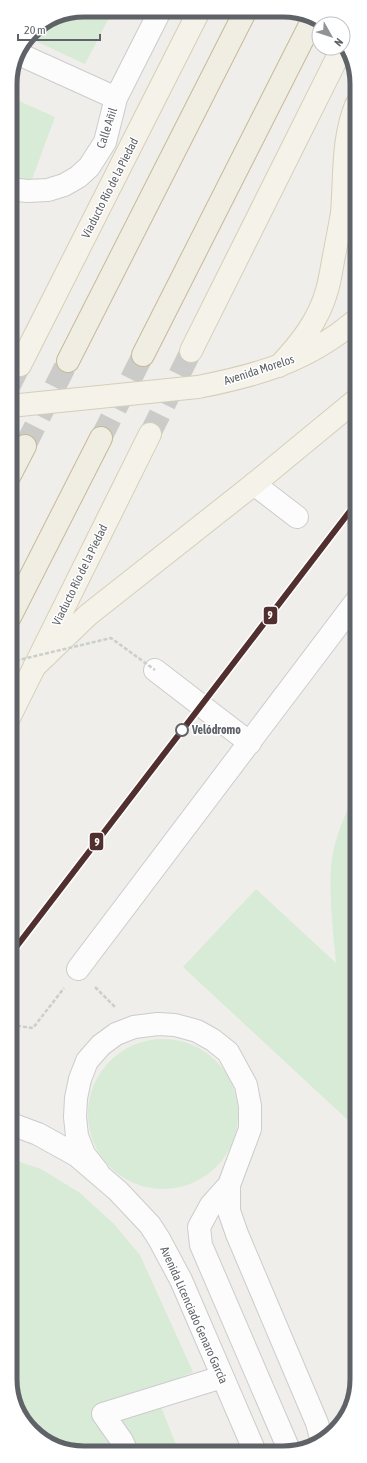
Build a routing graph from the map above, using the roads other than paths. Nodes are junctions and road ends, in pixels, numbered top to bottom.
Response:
1 (157, 17) edge
2 (196, 17) edge
3 (242, 17) edge
4 (311, 23) edge
5 (23, 56) edge
6 (338, 56) edge
7 (116, 98) junction
8 (350, 126) edge
9 (17, 190) edge
10 (350, 325) edge
11 (191, 351) tunnel mouth
12 (143, 355) tunnel mouth
13 (68, 361) tunnel mouth
14 (20, 365) tunnel mouth
15 (279, 366) junction
16 (17, 405) edge
17 (350, 405) edge
18 (150, 434) tunnel mouth
19 (101, 438) tunnel mouth
20 (25, 446) tunnel mouth
21 (17, 461) edge
22 (254, 484) junction
23 (298, 517) dead end
24 (17, 603) edge
25 (350, 608) edge
26 (34, 667) junction
27 (155, 670) road end
28 (17, 702) edge
29 (250, 743) junction
30 (78, 969) road end
31 (17, 1126) edge
32 (98, 1172) junction
33 (229, 1185) junction
34 (222, 1377) junction
35 (320, 1434) edge
36 (124, 1446) edge
37 (252, 1446) edge
38 (287, 1446) edge

1 - 7 street, Calle Añil
2 - 14 main road, Viaducto Río de la Piedad
3 - 13 highway
4 - 12 highway
5 - 7 street
6 - 11 main road
7 - 9 street, Calle Añil
8 - 15 main road
10 - 15 main road, Avenida Morelos
15 - 16 main road, Avenida Morelos, bridge
17 - 22 main road
18 - 26 main road, Viaducto Río de la Piedad
19 - 24 highway
20 - 21 highway
22 - 23 street
22 - 26 main road
25 - 29 street
26 - 28 main road, Viaducto Río de la Piedad
27 - 29 street
29 - 30 street
31 - 32 street, Avenida Licenciado Genaro García
32 - 33 street, Avenida Licenciado Genaro García
32 - 34 street, Avenida Licenciado Genaro García
33 - 35 street, Avenida Licenciado Genaro García
33 - 38 street, Avenida Licenciado Genaro García
34 - 36 street
34 - 37 street, Avenida Licenciado Genaro García

